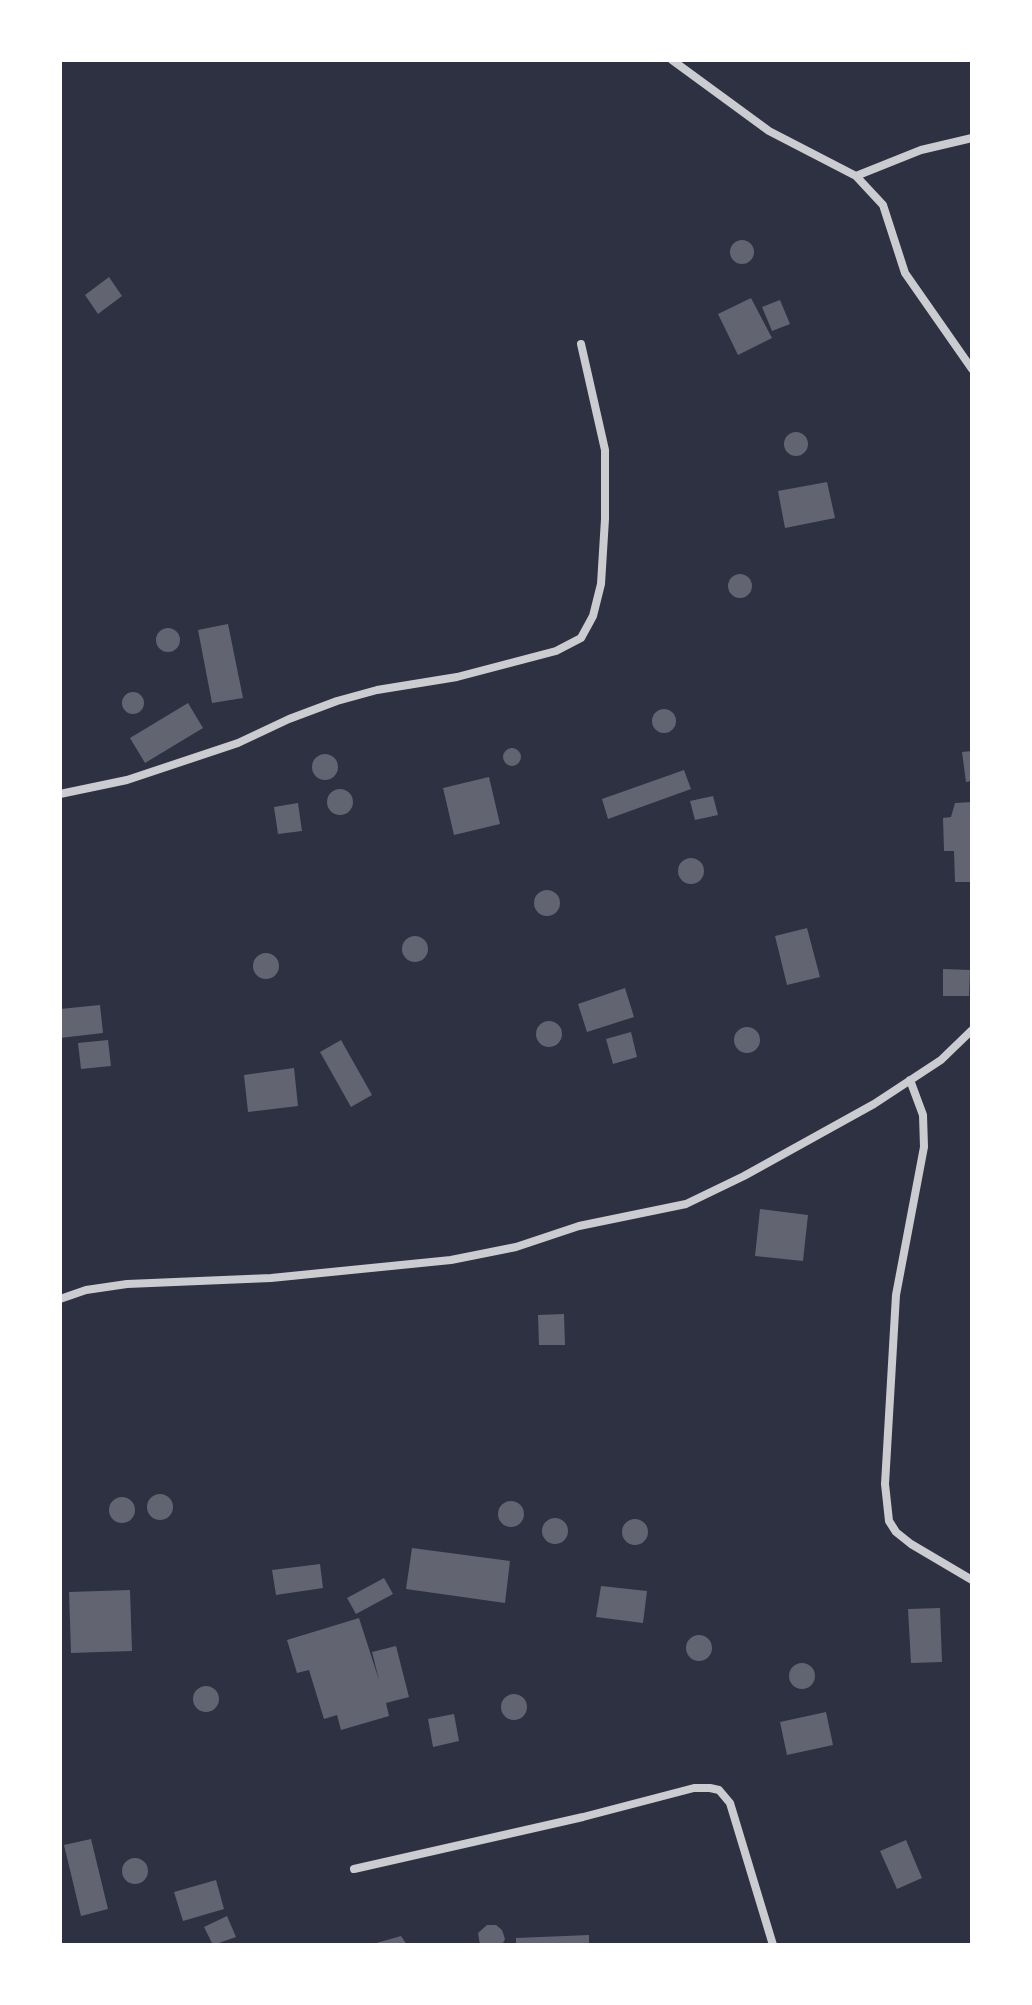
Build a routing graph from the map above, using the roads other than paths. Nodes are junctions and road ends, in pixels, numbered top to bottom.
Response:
1 (672, 60) edge
2 (972, 138) edge
3 (856, 176) junction
4 (581, 344) dead end
5 (972, 369) edge
6 (60, 794) edge
7 (972, 1030) edge
8 (910, 1080) junction
9 (60, 1299) edge
10 (972, 1580) edge
11 (354, 1869) dead end
12 (773, 1945) edge

1 - 3 street
2 - 3 street
3 - 5 street
4 - 6 street
7 - 8 street
8 - 9 street
8 - 10 street
11 - 12 street

